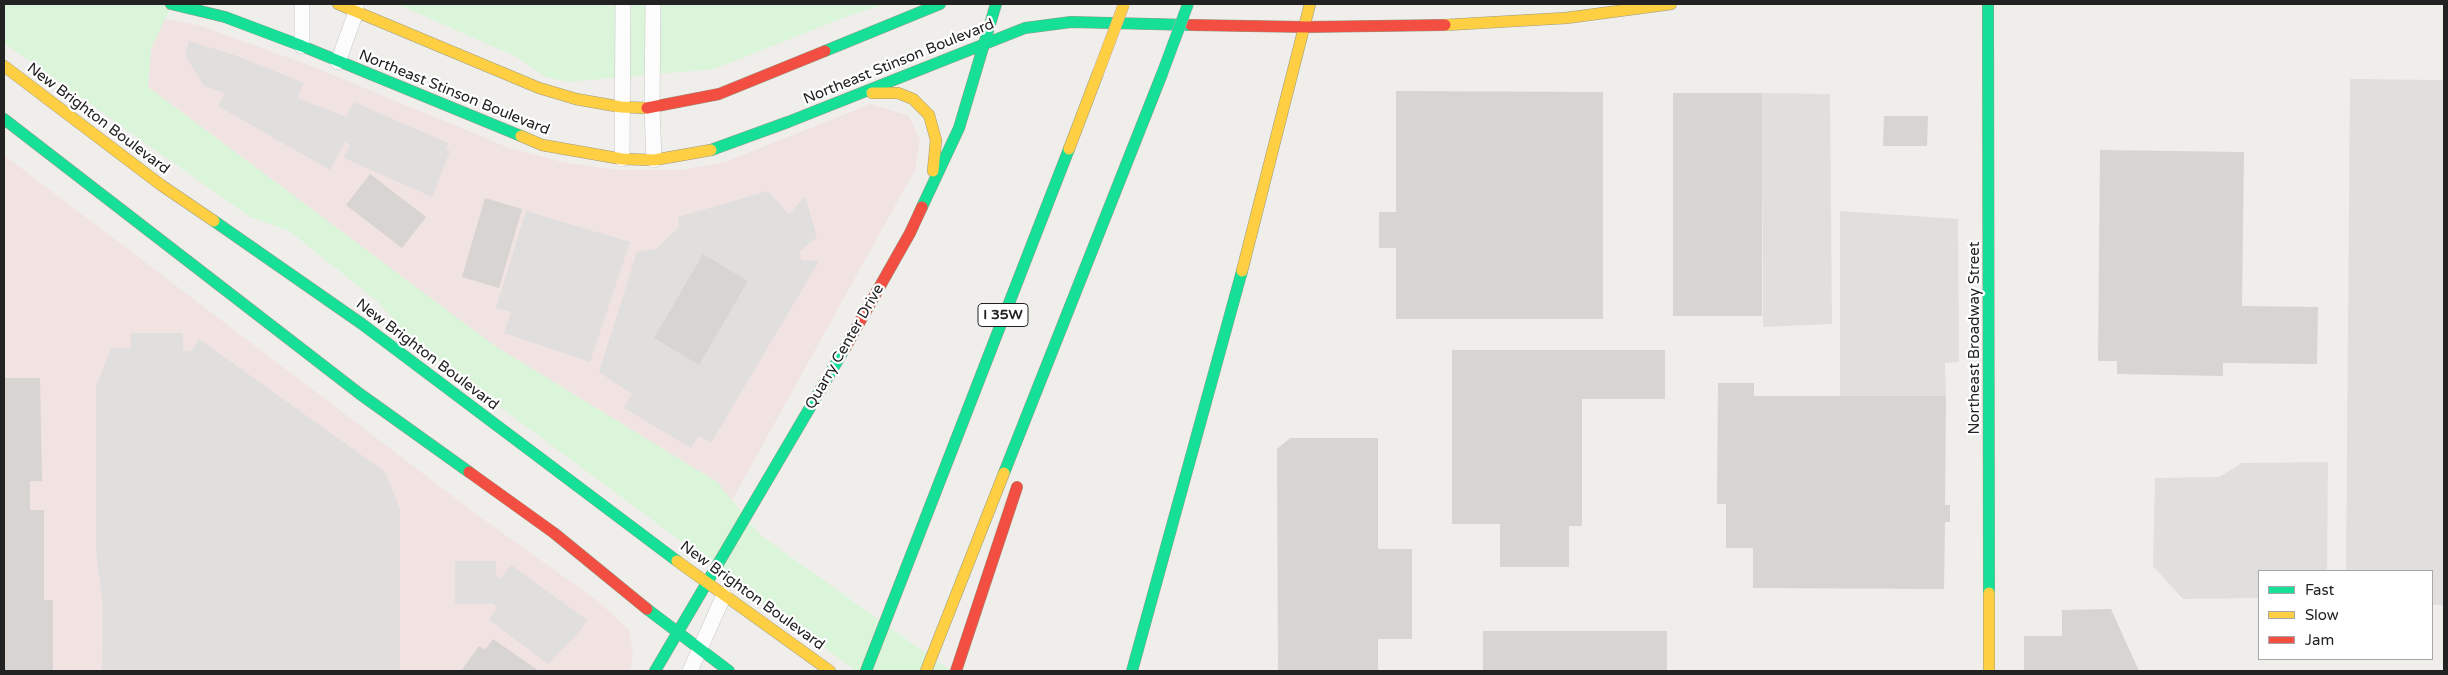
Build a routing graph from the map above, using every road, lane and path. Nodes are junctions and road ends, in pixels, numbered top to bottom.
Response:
1 (171, 4) edge
2 (302, 4) edge
3 (338, 4) edge
4 (623, 4) edge
5 (654, 4) edge
6 (940, 4) edge
7 (996, 4) edge
8 (1124, 4) edge
9 (1188, 4) edge
10 (1310, 4) edge
11 (1671, 4) edge
12 (1988, 4) edge
13 (356, 8) edge
14 (1306, 27) junction
15 (984, 43) junction
16 (302, 46) junction
17 (338, 62) junction
18 (4, 66) edge
19 (859, 93) junction
20 (621, 107) junction
21 (652, 108) junction
22 (4, 119) edge
23 (622, 159) junction
24 (654, 160) junction
25 (932, 186) junction
26 (1092, 255) junction
27 (1041, 414) dead end
28 (1019, 479) dead end
29 (708, 584) junction
30 (724, 595) junction
31 (676, 634) junction
32 (698, 649) junction
33 (655, 671) edge
34 (690, 671) edge
35 (729, 671) edge
36 (830, 671) edge
37 (866, 671) edge
38 (926, 671) edge
39 (956, 671) edge
40 (1132, 671) edge
41 (1989, 671) edge

1 - 16 main road, Northeast Stinson Boulevard
2 - 16 street
3 - 13 main road
4 - 20 street
5 - 21 street
6 - 21 main road
7 - 15 main road, Quarry Center Drive
8 - 37 main road, I 35W, bridge
9 - 26 main road, bridge
10 - 14 main road
11 - 14 main road, Northeast Stinson Boulevard
12 - 41 main road, Northeast Broadway Street
13 - 17 street
13 - 20 main road
14 - 15 main road, Northeast Stinson Boulevard
14 - 40 main road
15 - 19 main road, Northeast Stinson Boulevard
15 - 25 main road, Quarry Center Drive
16 - 17 main road, Northeast Stinson Boulevard
17 - 23 main road, Northeast Stinson Boulevard
18 - 29 main road, New Brighton Boulevard
19 - 24 main road, Northeast Stinson Boulevard
19 - 25 main road
20 - 21 main road
20 - 23 street
21 - 24 street
22 - 31 main road
23 - 24 main road, Northeast Stinson Boulevard
25 - 29 main road, Quarry Center Drive
26 - 27 main road
26 - 38 main road
28 - 39 main road
29 - 30 main road, New Brighton Boulevard
29 - 31 main road, Quarry Center Drive
30 - 32 street
30 - 36 main road, New Brighton Boulevard
31 - 32 main road
31 - 33 main road, Quarry Center Drive
32 - 34 street
32 - 35 main road

